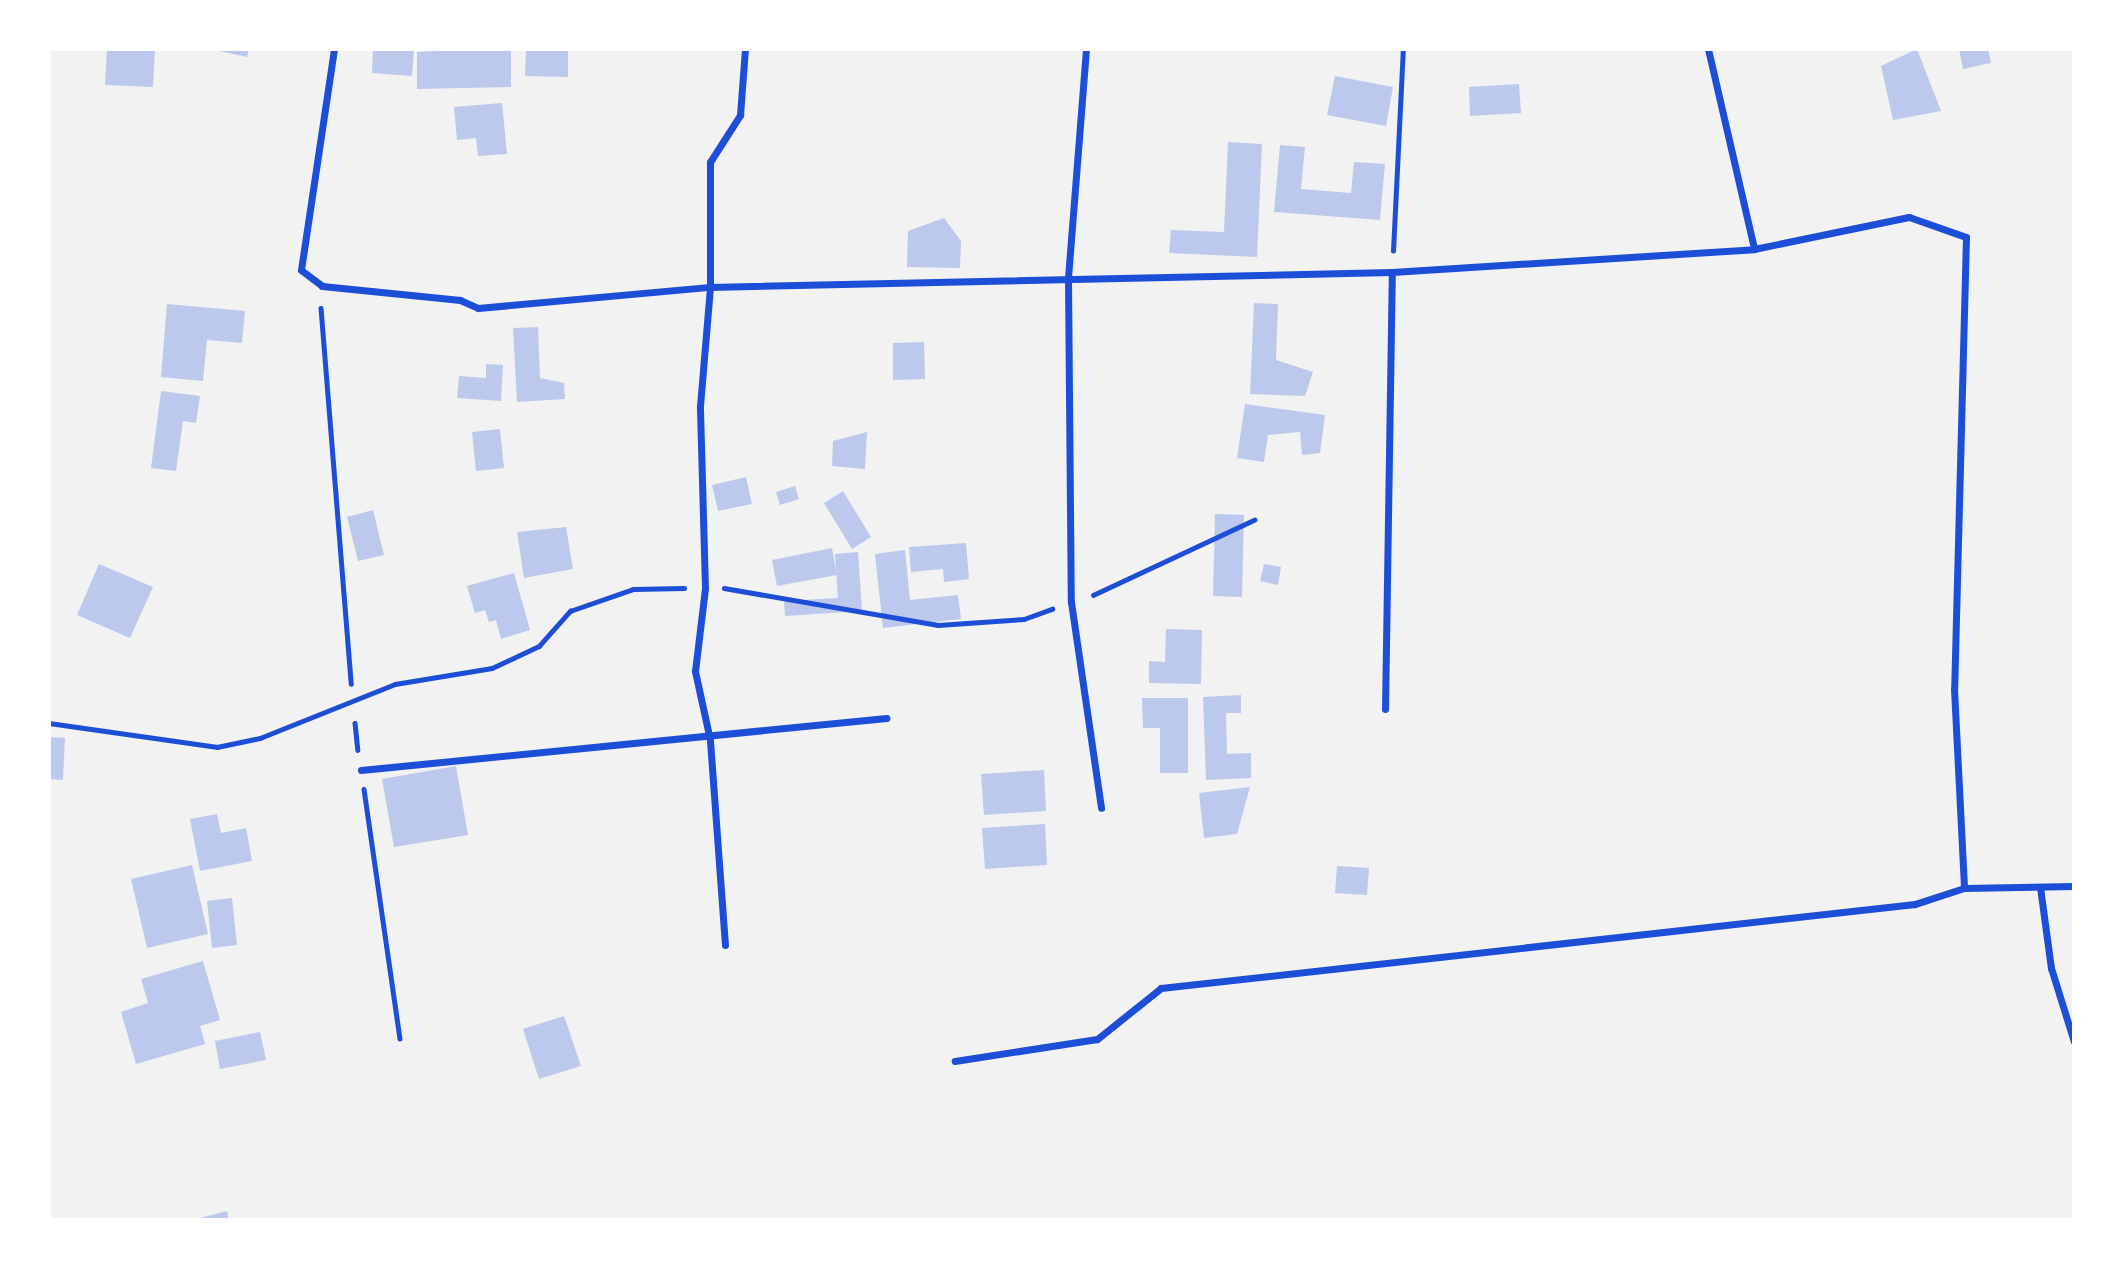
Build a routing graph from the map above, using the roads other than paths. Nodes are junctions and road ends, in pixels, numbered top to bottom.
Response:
1 (334, 49) edge
2 (745, 49) edge
3 (1086, 49) edge
4 (1709, 49) edge
5 (1754, 249) junction
6 (1392, 272) junction
7 (1068, 279) junction
8 (710, 287) junction
9 (1384, 709) dead end
10 (886, 718) dead end
11 (710, 740) junction
12 (361, 770) road end
13 (1101, 808) dead end
14 (2074, 886) edge
15 (2040, 887) junction
16 (1964, 888) junction
17 (725, 946) dead end
18 (2074, 1042) edge
19 (955, 1061) dead end

1 - 8 street
2 - 8 street
3 - 7 street
4 - 5 street
5 - 6 street
5 - 16 street
6 - 7 street
6 - 9 street
7 - 8 street
7 - 13 street
8 - 11 street
10 - 11 street
11 - 12 street
11 - 17 street
14 - 15 street
15 - 16 street
15 - 18 street
16 - 19 street

